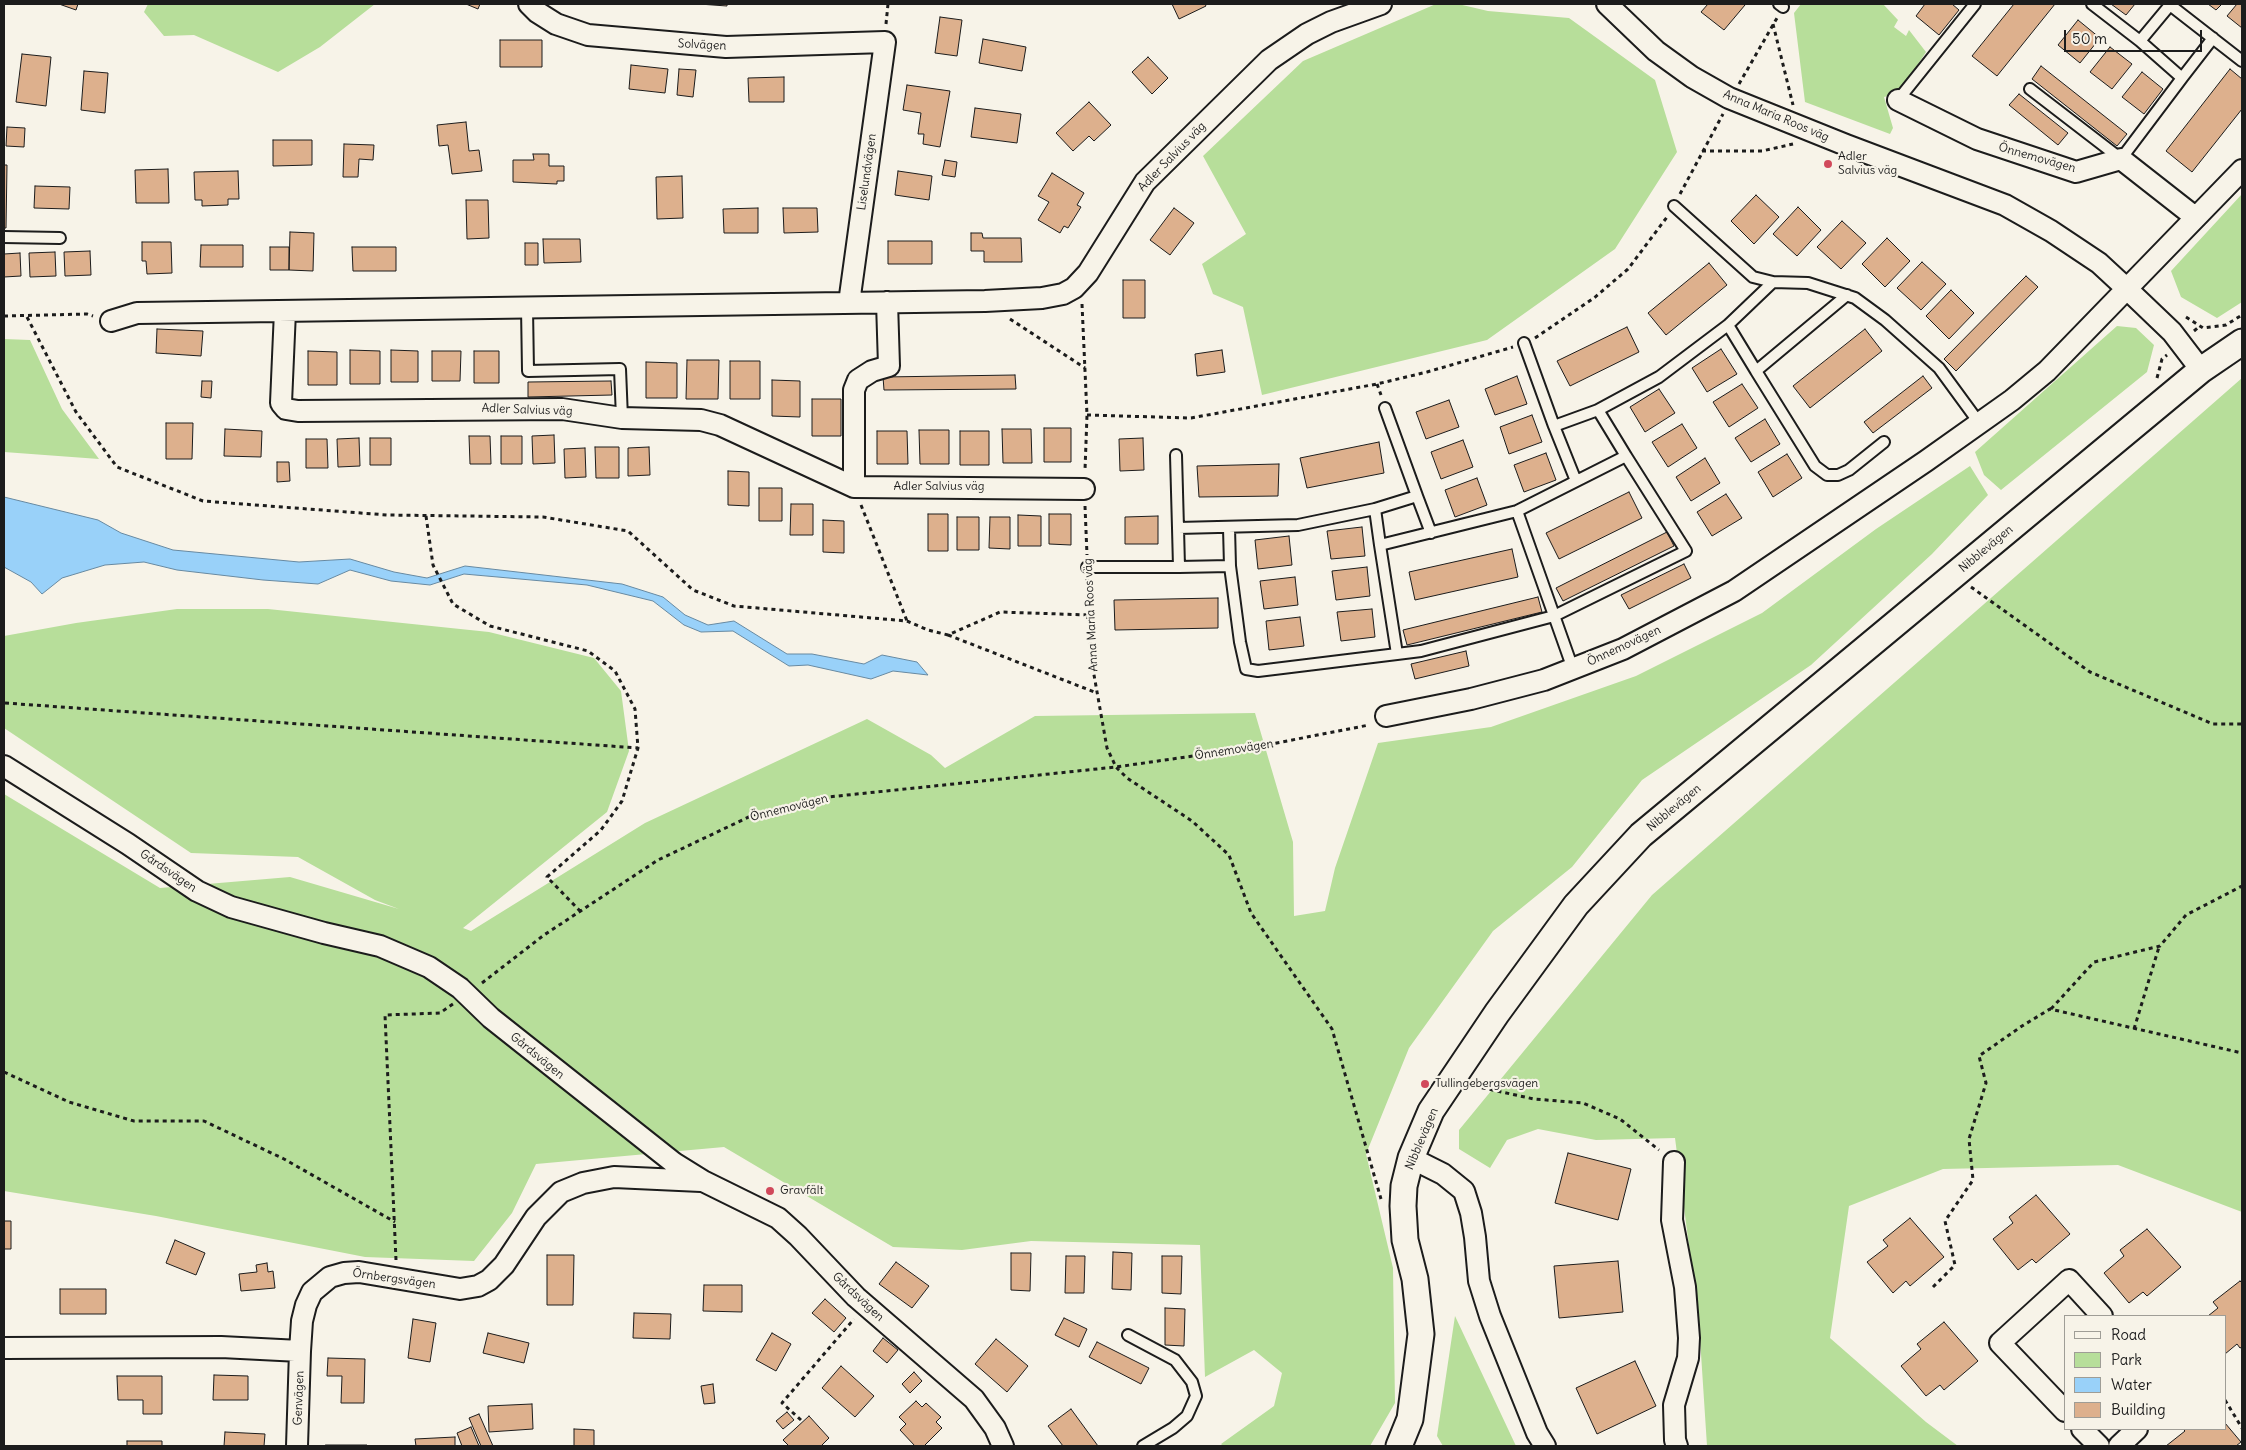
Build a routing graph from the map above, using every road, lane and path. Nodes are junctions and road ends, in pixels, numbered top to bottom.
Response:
1 (529, 4) edge
2 (1381, 4) edge
3 (1607, 4) edge
4 (1974, 4) edge
5 (2092, 4) edge
6 (2170, 4) edge
7 (1781, 5) edge
8 (1773, 24) junction
9 (2214, 38) junction
10 (2140, 41) junction
11 (885, 42) joint
12 (2242, 60) edge
13 (2182, 78) junction
14 (1739, 84) dead end
15 (2030, 89) dead end
16 (1898, 100) joint
17 (1723, 113) dead end
18 (1797, 125) junction
19 (1828, 138) junction
20 (1702, 151) junction
21 (2121, 159) junction
22 (2242, 170) edge
23 (1674, 206) junction
24 (2195, 217) junction
25 (4, 237) edge
26 (60, 238) dead end
27 (1773, 282) junction
28 (1074, 288) junction
29 (2126, 288) junction
30 (1847, 295) junction
31 (985, 301) junction
32 (887, 302) junction
33 (849, 303) junction
34 (527, 308) junction
35 (285, 311) junction
36 (2181, 312) dead end
37 (2242, 315) edge
38 (4, 316) edge
39 (27, 317) junction
40 (111, 321) joint
41 (1728, 325) junction
42 (2242, 342) edge
43 (1524, 343) junction
44 (2162, 359) dead end
45 (1085, 368) junction
46 (2201, 370) junction
47 (1756, 371) junction
48 (2157, 381) dead end
49 (1386, 408) dead end
50 (1598, 410) junction
51 (1087, 416) junction
52 (622, 418) junction
53 (1980, 424) junction
54 (1554, 426) junction
55 (1884, 442) dead end
56 (1176, 455) dead end
57 (1626, 456) junction
58 (1576, 481) junction
59 (854, 487) junction
60 (1084, 489) junction
61 (1417, 496) junction
62 (1375, 509) junction
63 (1517, 511) junction
64 (426, 516) junction
65 (1178, 528) junction
66 (1229, 528) junction
67 (1430, 533) junction
68 (1380, 545) junction
69 (1087, 566) junction
70 (1230, 566) junction
71 (1179, 567) junction
72 (1955, 575) junction
73 (1089, 615) junction
74 (1554, 616) junction
75 (907, 621) junction
76 (948, 635) junction
77 (1397, 654) junction
78 (1573, 669) junction
79 (1097, 693) junction
80 (5, 702) dead end
81 (1386, 716) joint
82 (2242, 724) edge
83 (638, 748) junction
84 (4, 766) edge
85 (1116, 768) junction
86 (2242, 886) edge
87 (580, 911) junction
88 (2160, 946) junction
89 (467, 995) junction
90 (2050, 1010) junction
91 (2134, 1029) junction
92 (2242, 1053) edge
93 (4, 1072) edge
94 (1451, 1081) junction
95 (1411, 1158) junction
96 (1674, 1162) joint
97 (703, 1181) junction
98 (1382, 1205) dead end
99 (396, 1223) junction
100 (397, 1278) junction
101 (1933, 1286) dead end
102 (866, 1305) junction
103 (2101, 1315) edge
104 (1128, 1335) dead end
105 (4, 1348) edge
106 (300, 1351) junction
107 (2226, 1402) edge
108 (2064, 1410) edge
109 (801, 1420) dead end
110 (2242, 1428) edge
111 (2083, 1430) edge
112 (2136, 1430) edge
113 (298, 1446) edge
114 (1004, 1446) edge
115 (1143, 1446) edge
116 (1400, 1446) edge
117 (1545, 1446) edge
118 (1677, 1446) edge
119 (2099, 1446) edge
120 (2119, 1446) edge

1 - 11 street, Solvägen
2 - 28 street, Adler Salvius väg
3 - 18 street, Anna Maria Roos väg
4 - 16 lane
5 - 10 lane
6 - 9 lane
6 - 10 lane
7 - 8 path
8 - 14 path
8 - 18 path
9 - 12 lane
9 - 13 lane
10 - 13 lane
11 - 33 street, Liselundvägen
13 - 21 lane
15 - 21 lane
16 - 21 street, Önnemovägen
17 - 20 path
18 - 19 street, Anna Maria Roos väg
19 - 20 path
19 - 29 street, Anna Maria Roos väg
20 - 23 path
21 - 24 street
22 - 24 street, Önnemovägen
23 - 27 lane
23 - 43 path
24 - 29 street, Önnemovägen
25 - 26 lane
27 - 30 lane
27 - 41 lane
28 - 31 street, Adler Salvius väg
28 - 45 path, Anna Maria Roos väg
29 - 46 street, Anna Maria Roos väg
29 - 53 street, Önnemovägen
30 - 47 lane
30 - 53 lane
31 - 32 street, Adler Salvius väg
31 - 45 path
32 - 33 street, Adler Salvius väg
32 - 59 street
33 - 34 street, Adler Salvius väg
34 - 35 street, Adler Salvius väg
34 - 52 lane
35 - 40 street, Adler Salvius väg
35 - 52 street, Adler Salvius väg
36 - 37 path
38 - 39 path
39 - 40 path
39 - 64 path
41 - 47 lane
41 - 50 lane
42 - 46 street, Nibblevägen
43 - 51 path
43 - 54 lane
44 - 48 path
45 - 51 path, Anna Maria Roos väg
46 - 72 street, Nibblevägen
47 - 55 lane
49 - 61 lane
50 - 54 lane
50 - 57 lane
51 - 60 path, Anna Maria Roos väg
52 - 59 street, Adler Salvius väg
53 - 78 street, Önnemovägen
54 - 58 lane
56 - 65 lane
57 - 58 lane
57 - 74 lane
58 - 63 lane
59 - 60 street, Adler Salvius väg
59 - 75 path
60 - 69 path, Anna Maria Roos väg
61 - 62 lane
61 - 67 lane
62 - 66 lane
62 - 68 lane
63 - 67 lane
63 - 74 lane
64 - 75 path
64 - 83 path
65 - 66 lane
65 - 71 lane
66 - 70 lane
67 - 68 lane
68 - 77 lane
69 - 71 lane
69 - 73 path, Anna Maria Roos väg
70 - 71 lane
70 - 77 lane
72 - 82 path
72 - 94 street, Nibblevägen
73 - 76 path
73 - 79 path, Anna Maria Roos väg
74 - 77 lane
74 - 78 lane
75 - 76 path
76 - 79 path
78 - 81 street, Önnemovägen
79 - 85 path, Anna Maria Roos väg
80 - 83 path
81 - 85 path, Önnemovägen
83 - 87 path
84 - 89 street, Gårdsvägen
85 - 87 path, Önnemovägen
85 - 98 path
86 - 88 path
87 - 89 path, Önnemovägen
88 - 90 path
88 - 91 path
89 - 97 street, Gårdsvägen
89 - 99 path, Önnemovägen
90 - 91 path
90 - 101 path
91 - 92 path
93 - 99 path
94 - 95 street, Nibblevägen
94 - 96 path
95 - 116 street, Nibblevägen
95 - 117 street
96 - 118 street
97 - 100 street, Örnbergsvägen
97 - 102 street, Gårdsvägen
99 - 100 path
100 - 106 street, Örnbergsvägen
102 - 109 path
102 - 114 street, Gårdsvägen
103 - 108 street
104 - 115 lane
105 - 106 street
106 - 113 street, Genvägen
107 - 110 path
111 - 119 street
112 - 120 street

